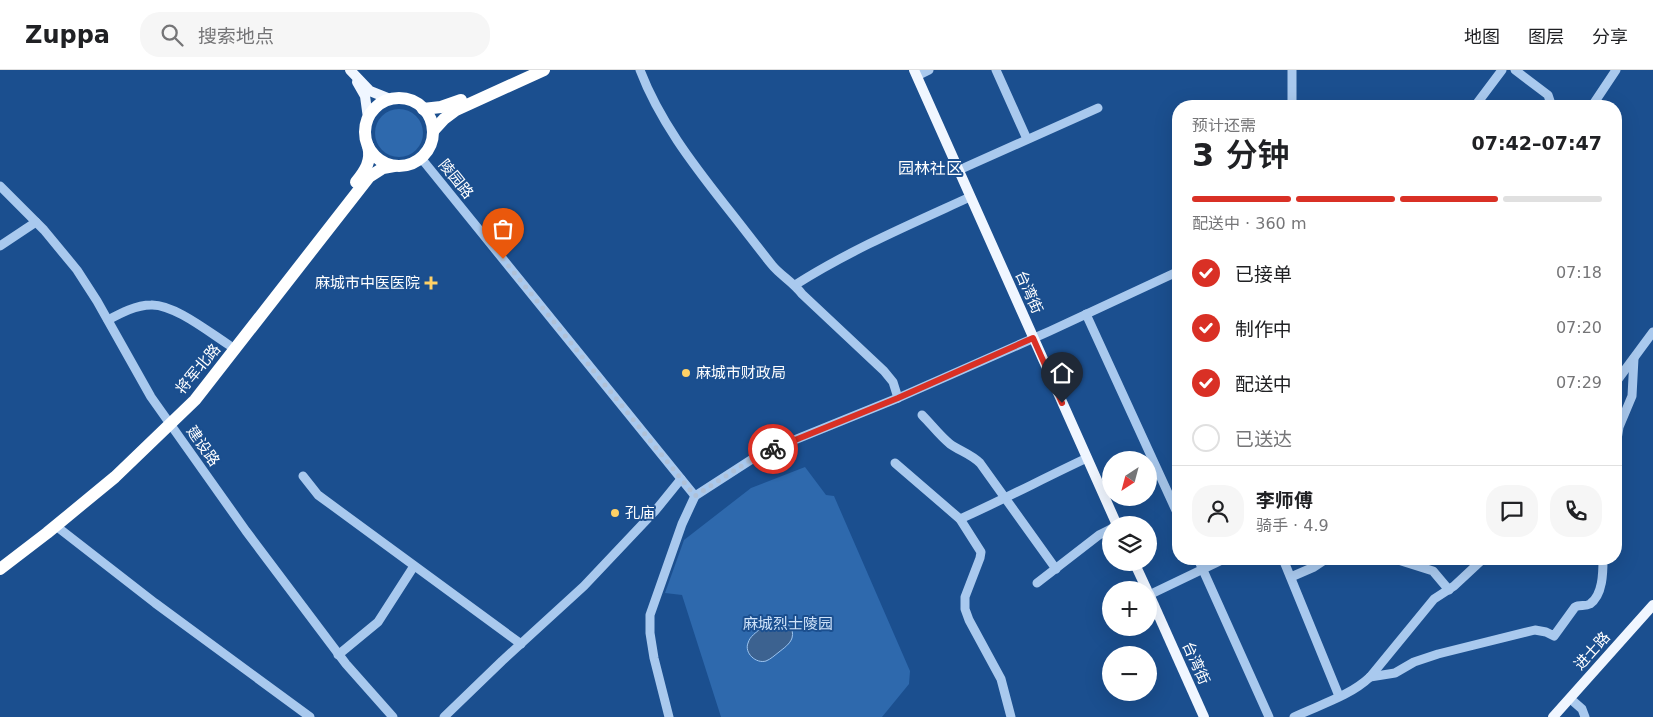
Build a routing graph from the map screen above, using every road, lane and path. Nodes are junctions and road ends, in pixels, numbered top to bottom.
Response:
1 (527, 70) edge
2 (544, 70) edge
3 (640, 70) edge
4 (929, 70) edge
5 (996, 70) edge
6 (1292, 70) edge
7 (1502, 70) edge
8 (1515, 70) edge
9 (1616, 70) edge
10 (351, 71) edge
11 (915, 73) edge
12 (390, 99) junction
13 (1292, 100) edge
14 (1479, 100) edge
15 (1550, 100) edge
16 (1596, 100) edge
17 (423, 108) junction
18 (1098, 108) dead end
19 (368, 118) junction
20 (433, 131) junction
21 (1027, 139) junction
22 (368, 146) junction
23 (421, 158) junction
24 (394, 166) junction
25 (959, 170) junction
26 (0, 186) edge
27 (970, 197) junction
28 (36, 222) junction
29 (0, 246) edge
30 (1172, 275) edge
31 (795, 285) junction
32 (1086, 314) junction
33 (108, 320) junction
34 (1653, 332) edge
35 (1033, 338) junction
36 (229, 345) junction
37 (1634, 358) junction
38 (1622, 374) edge
39 (898, 398) junction
40 (922, 415) dead end
41 (1622, 420) edge
42 (168, 421) junction
43 (1087, 458) junction
44 (895, 463) dead end
45 (303, 476) dead end
46 (681, 479) junction
47 (695, 496) junction
48 (1006, 499) junction
49 (1172, 502) edge
50 (1113, 516) edge
51 (960, 519) junction
52 (56, 526) junction
53 (1102, 534) edge
54 (0, 560) edge
55 (1200, 565) edge
56 (1211, 565) edge
57 (1286, 565) edge
58 (1317, 565) edge
59 (1414, 565) edge
60 (1476, 565) edge
61 (1603, 565) edge
62 (414, 566) junction
63 (0, 569) edge
64 (1056, 569) junction
65 (1202, 569) junction
66 (1291, 577) junction
67 (1037, 583) dead end
68 (1449, 590) junction
69 (1157, 591) edge
70 (1653, 605) edge
71 (1157, 613) edge
72 (1653, 614) edge
73 (521, 644) junction
74 (338, 654) junction
75 (1370, 677) junction
76 (1339, 696) junction
77 (1574, 702) junction
78 (310, 717) edge
79 (393, 717) edge
80 (444, 717) edge
81 (669, 717) edge
82 (1011, 717) edge
83 (1204, 717) edge
84 (1269, 717) edge
85 (1294, 717) edge
86 (1553, 717) edge
87 (1561, 717) edge
88 (1585, 717) edge

1 - 17 highway
2 - 20 highway
3 - 31 street
4 - 11 street
5 - 21 street
6 - 13 street
7 - 14 street
8 - 15 street
9 - 16 street
10 - 12 main road
10 - 19 main road
11 - 25 main road, 台湾街
12 - 17 highway
12 - 19 highway
17 - 20 highway
18 - 21 street
19 - 22 highway
20 - 23 highway
21 - 25 street
22 - 24 highway
22 - 36 highway, 将军北路
23 - 24 highway
23 - 46 street, 陵园路
24 - 42 highway, 将军北路
25 - 27 main road, 台湾街
26 - 28 street, 建设路
27 - 31 street
27 - 35 main road, 台湾街
28 - 29 street
28 - 33 street, 建设路
30 - 32 street
31 - 39 street
32 - 35 street
32 - 49 street
33 - 36 street
33 - 42 street, 建设路
34 - 37 street
35 - 39 street
35 - 43 main road, 台湾街
36 - 42 highway, 将军北路
37 - 38 street
37 - 41 street
39 - 47 street
40 - 48 street
42 - 52 highway, 将军北路
42 - 54 highway, 将军北路
42 - 74 street, 建设路
43 - 48 street
43 - 50 main road, 台湾街
44 - 51 street
45 - 62 street
46 - 47 street, 陵园路
46 - 73 street
47 - 81 street
48 - 51 street
48 - 64 street
51 - 82 street
52 - 63 highway, 将军北路
52 - 78 street
53 - 64 street
55 - 65 street
56 - 65 street
57 - 66 street
58 - 66 street
59 - 68 street
60 - 68 street
61 - 75 street
62 - 73 street
62 - 74 street
64 - 67 street
65 - 69 street
65 - 84 street
66 - 76 street
68 - 75 street
70 - 86 main road, 进士路
71 - 83 main road, 台湾街
72 - 77 main road, 进士路
73 - 80 street
74 - 79 street, 建设路
75 - 76 street
76 - 85 street
77 - 87 main road, 进士路
77 - 88 street

